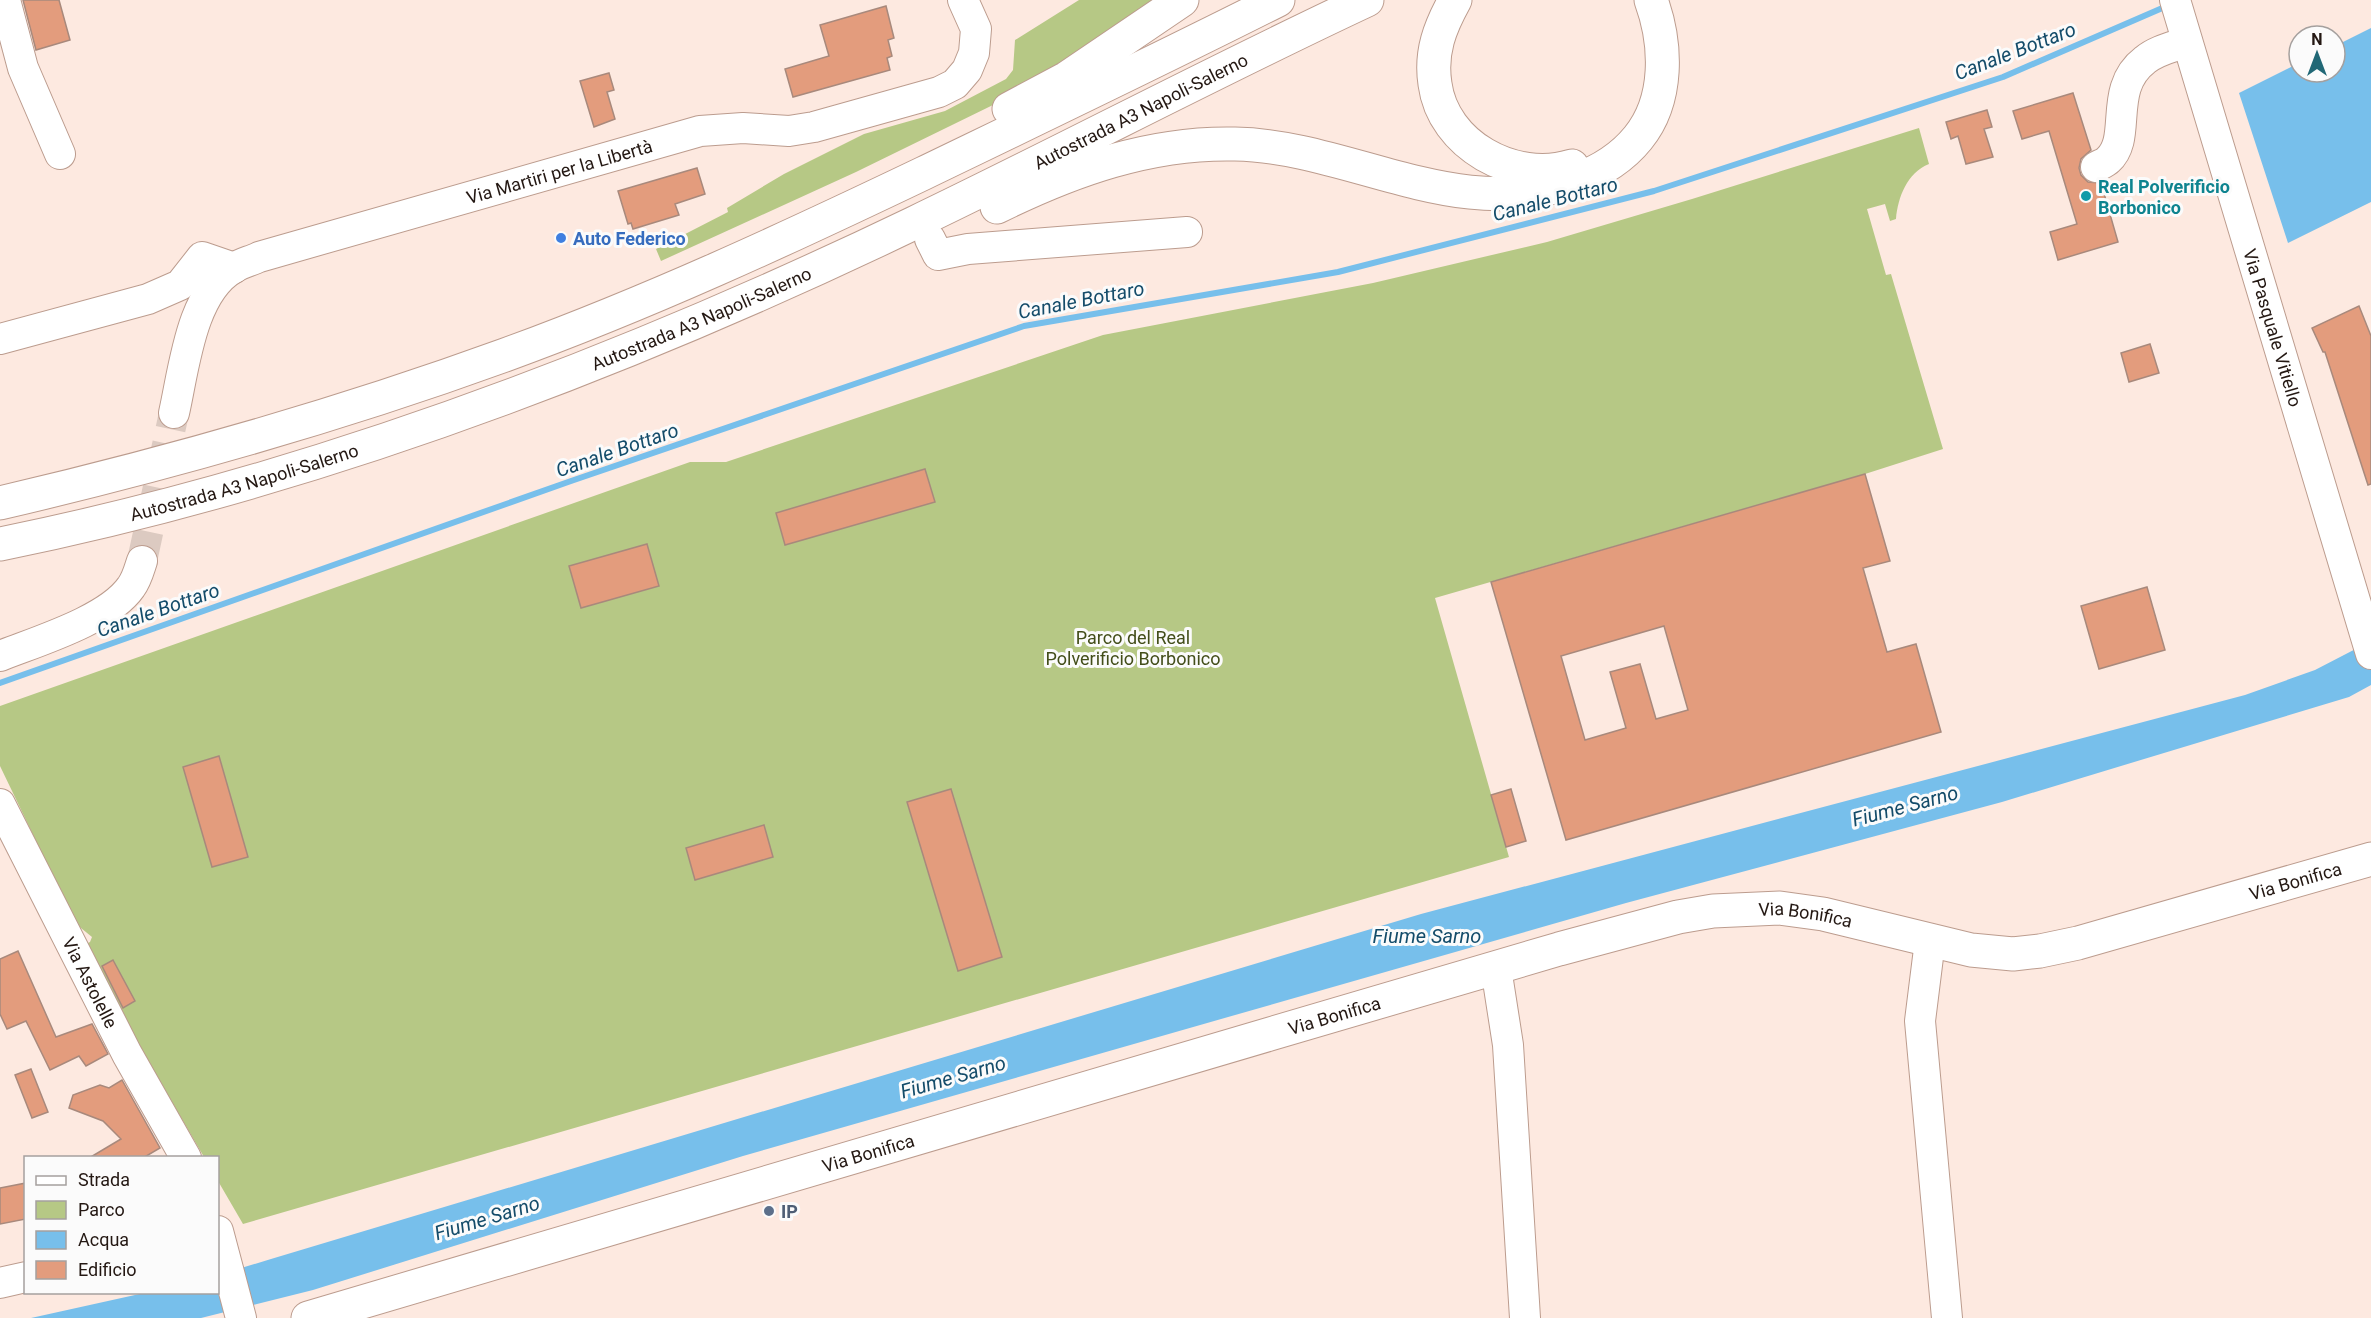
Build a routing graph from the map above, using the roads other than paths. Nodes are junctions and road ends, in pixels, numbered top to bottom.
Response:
1 (5, 0) edge
2 (963, 0) edge
3 (1182, 0) edge
4 (1278, 0) edge
5 (1367, 0) edge
6 (1455, 0) edge
7 (1634, 0) edge
8 (1651, 0) edge
9 (2181, 21) edge
10 (60, 154) dead end
11 (2096, 167) dead end
12 (1187, 232) dead end
13 (796, 234) junction
14 (930, 239) junction
15 (234, 268) junction
16 (762, 293) junction
17 (0, 339) edge
18 (174, 413) tunnel mouth
19 (0, 503) edge
20 (0, 544) edge
21 (142, 561) tunnel mouth
22 (2371, 654) edge
23 (0, 656) edge
24 (0, 804) edge
25 (2371, 859) edge
26 (1930, 941) junction
27 (1496, 968) junction
28 (185, 1156) edge
29 (219, 1239) edge
30 (24, 1278) edge
31 (0, 1283) edge
32 (241, 1318) edge
33 (308, 1318) edge
34 (1525, 1318) edge
35 (1947, 1318) edge

1 - 10 street
2 - 15 street, Via Martiri per la Libertà
3 - 13 main road
4 - 13 main road, Autostrada A3 Napoli-Salerno
5 - 16 main road, Autostrada A3 Napoli-Salerno
6 - 7 main road
8 - 14 main road
9 - 11 street
9 - 22 street, Via Pasquale Vitiello
12 - 14 street
13 - 19 main road, Autostrada A3 Napoli-Salerno
14 - 16 main road
15 - 17 street
15 - 18 street, Via Martiri per la Libertà
16 - 20 main road, Autostrada A3 Napoli-Salerno
21 - 23 street
24 - 28 street, Via Astolelle
25 - 26 main road, Via Bonifica
26 - 27 main road, Via Bonifica
26 - 35 street
27 - 33 main road, Via Bonifica
27 - 34 street
29 - 32 street
30 - 31 street

